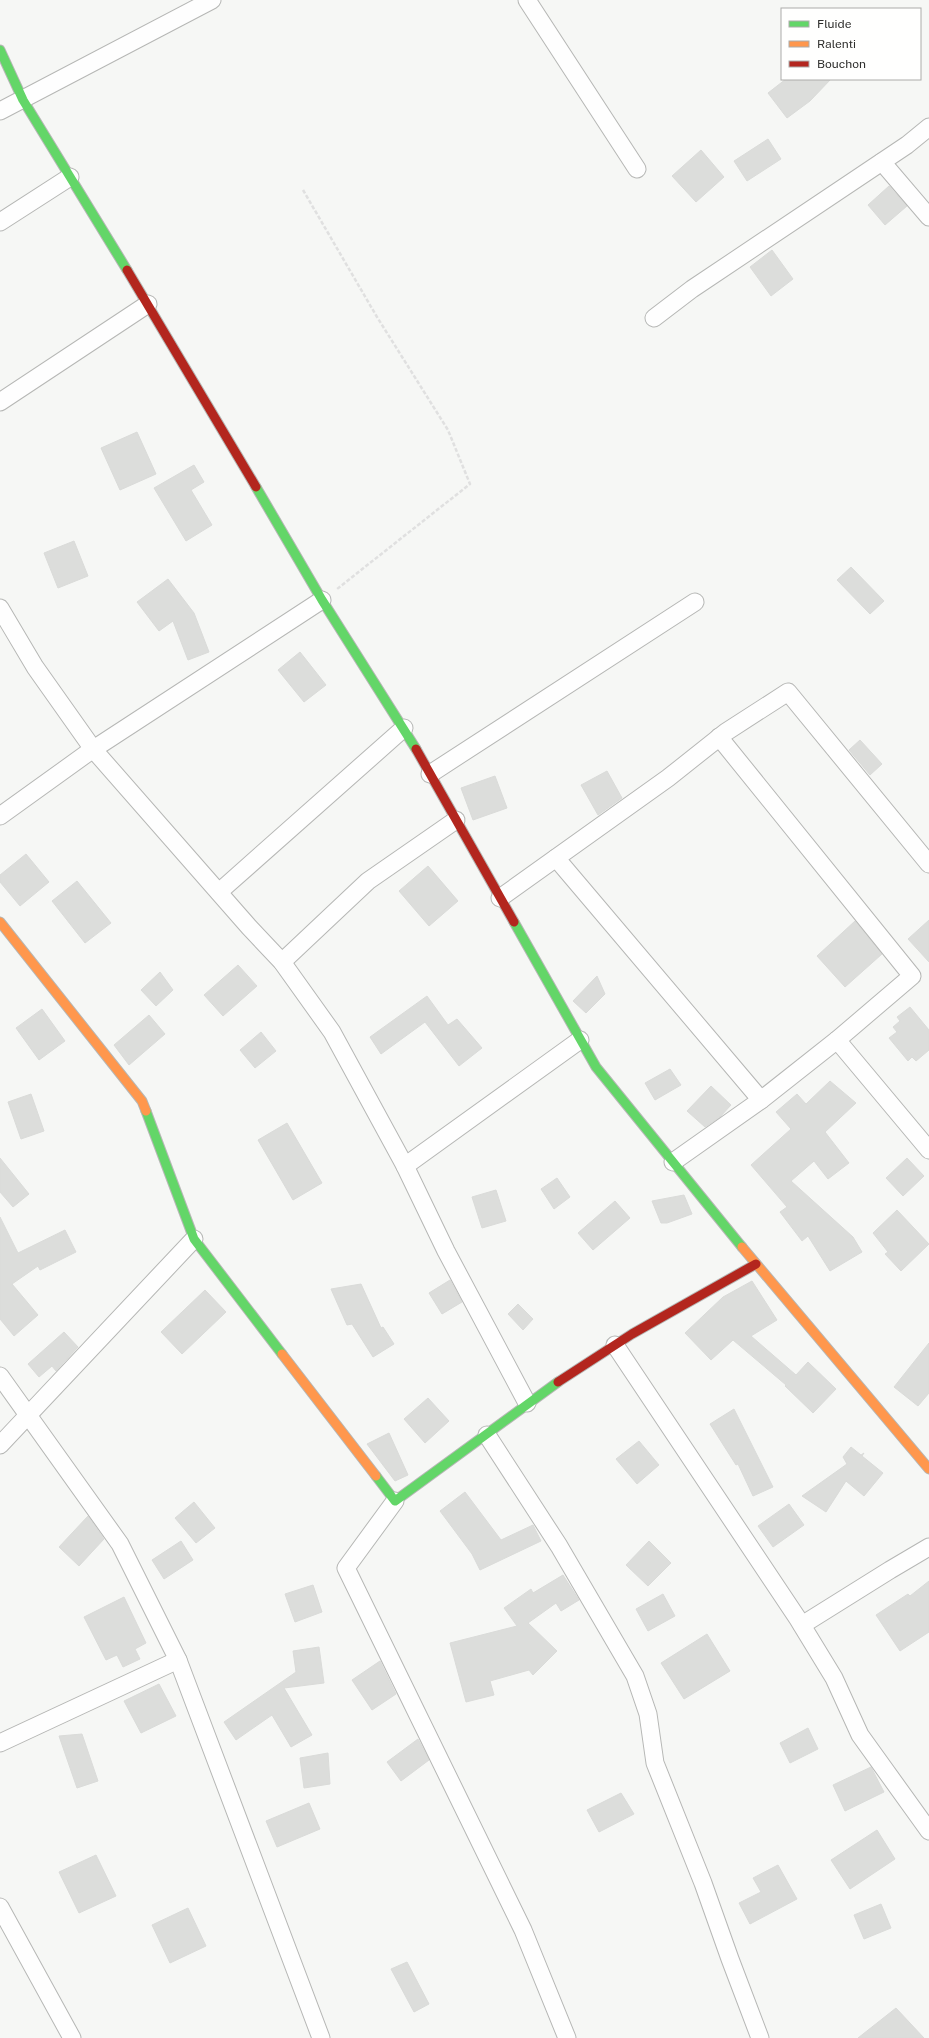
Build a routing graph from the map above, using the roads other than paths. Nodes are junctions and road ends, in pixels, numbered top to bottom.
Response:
1 (212, 0) edge
2 (527, 0) edge
3 (0, 50) edge
4 (23, 100) junction
5 (0, 111) edge
6 (929, 127) edge
7 (882, 162) junction
8 (638, 169) dead end
9 (70, 177) junction
10 (929, 217) edge
11 (0, 222) edge
12 (148, 304) junction
13 (654, 318) dead end
14 (0, 402) edge
15 (322, 600) junction
16 (695, 602) dead end
17 (0, 608) edge
18 (404, 728) junction
19 (719, 738) junction
20 (93, 749) junction
21 (430, 774) junction
22 (0, 816) edge
23 (456, 820) junction
24 (556, 858) junction
25 (929, 864) edge
26 (219, 892) junction
27 (500, 898) junction
28 (0, 922) edge
29 (282, 962) junction
30 (580, 1040) junction
31 (837, 1040) junction
32 (761, 1100) junction
33 (929, 1150) edge
34 (674, 1162) junction
35 (405, 1166) junction
36 (194, 1239) junction
37 (756, 1264) junction
38 (614, 1345) junction
39 (0, 1376) edge
40 (527, 1403) junction
41 (27, 1414) junction
42 (487, 1435) junction
43 (0, 1444) edge
44 (929, 1470) edge
45 (395, 1501) junction
46 (929, 1547) edge
47 (802, 1625) junction
48 (178, 1660) junction
49 (0, 1744) edge
50 (929, 1831) edge
51 (0, 1907) edge
52 (72, 2038) edge
53 (321, 2038) edge
54 (568, 2038) edge
55 (760, 2038) edge

1 - 4 street
2 - 8 street
3 - 4 street
4 - 5 street
4 - 9 street
6 - 7 street
7 - 10 street
7 - 13 street
9 - 11 street
9 - 12 street
12 - 14 street
12 - 15 street
15 - 18 street
15 - 20 street
16 - 21 street
17 - 20 street
18 - 21 street
18 - 26 street
19 - 24 street
19 - 25 street
19 - 31 street
20 - 22 street
20 - 26 street
21 - 23 street
23 - 27 street
23 - 29 street
24 - 27 street
24 - 32 street
26 - 29 street
27 - 30 street
28 - 36 street
29 - 35 street
30 - 34 street
30 - 35 street
31 - 32 street
31 - 33 street
32 - 34 street
34 - 37 street
35 - 40 street
36 - 41 street
36 - 45 street
37 - 38 street
37 - 44 street
38 - 40 street
38 - 47 street
39 - 41 street
40 - 42 street
41 - 43 street
41 - 48 street
42 - 45 street
42 - 55 street
45 - 54 street
46 - 47 street
47 - 50 street
48 - 49 street
48 - 53 street
51 - 52 street

